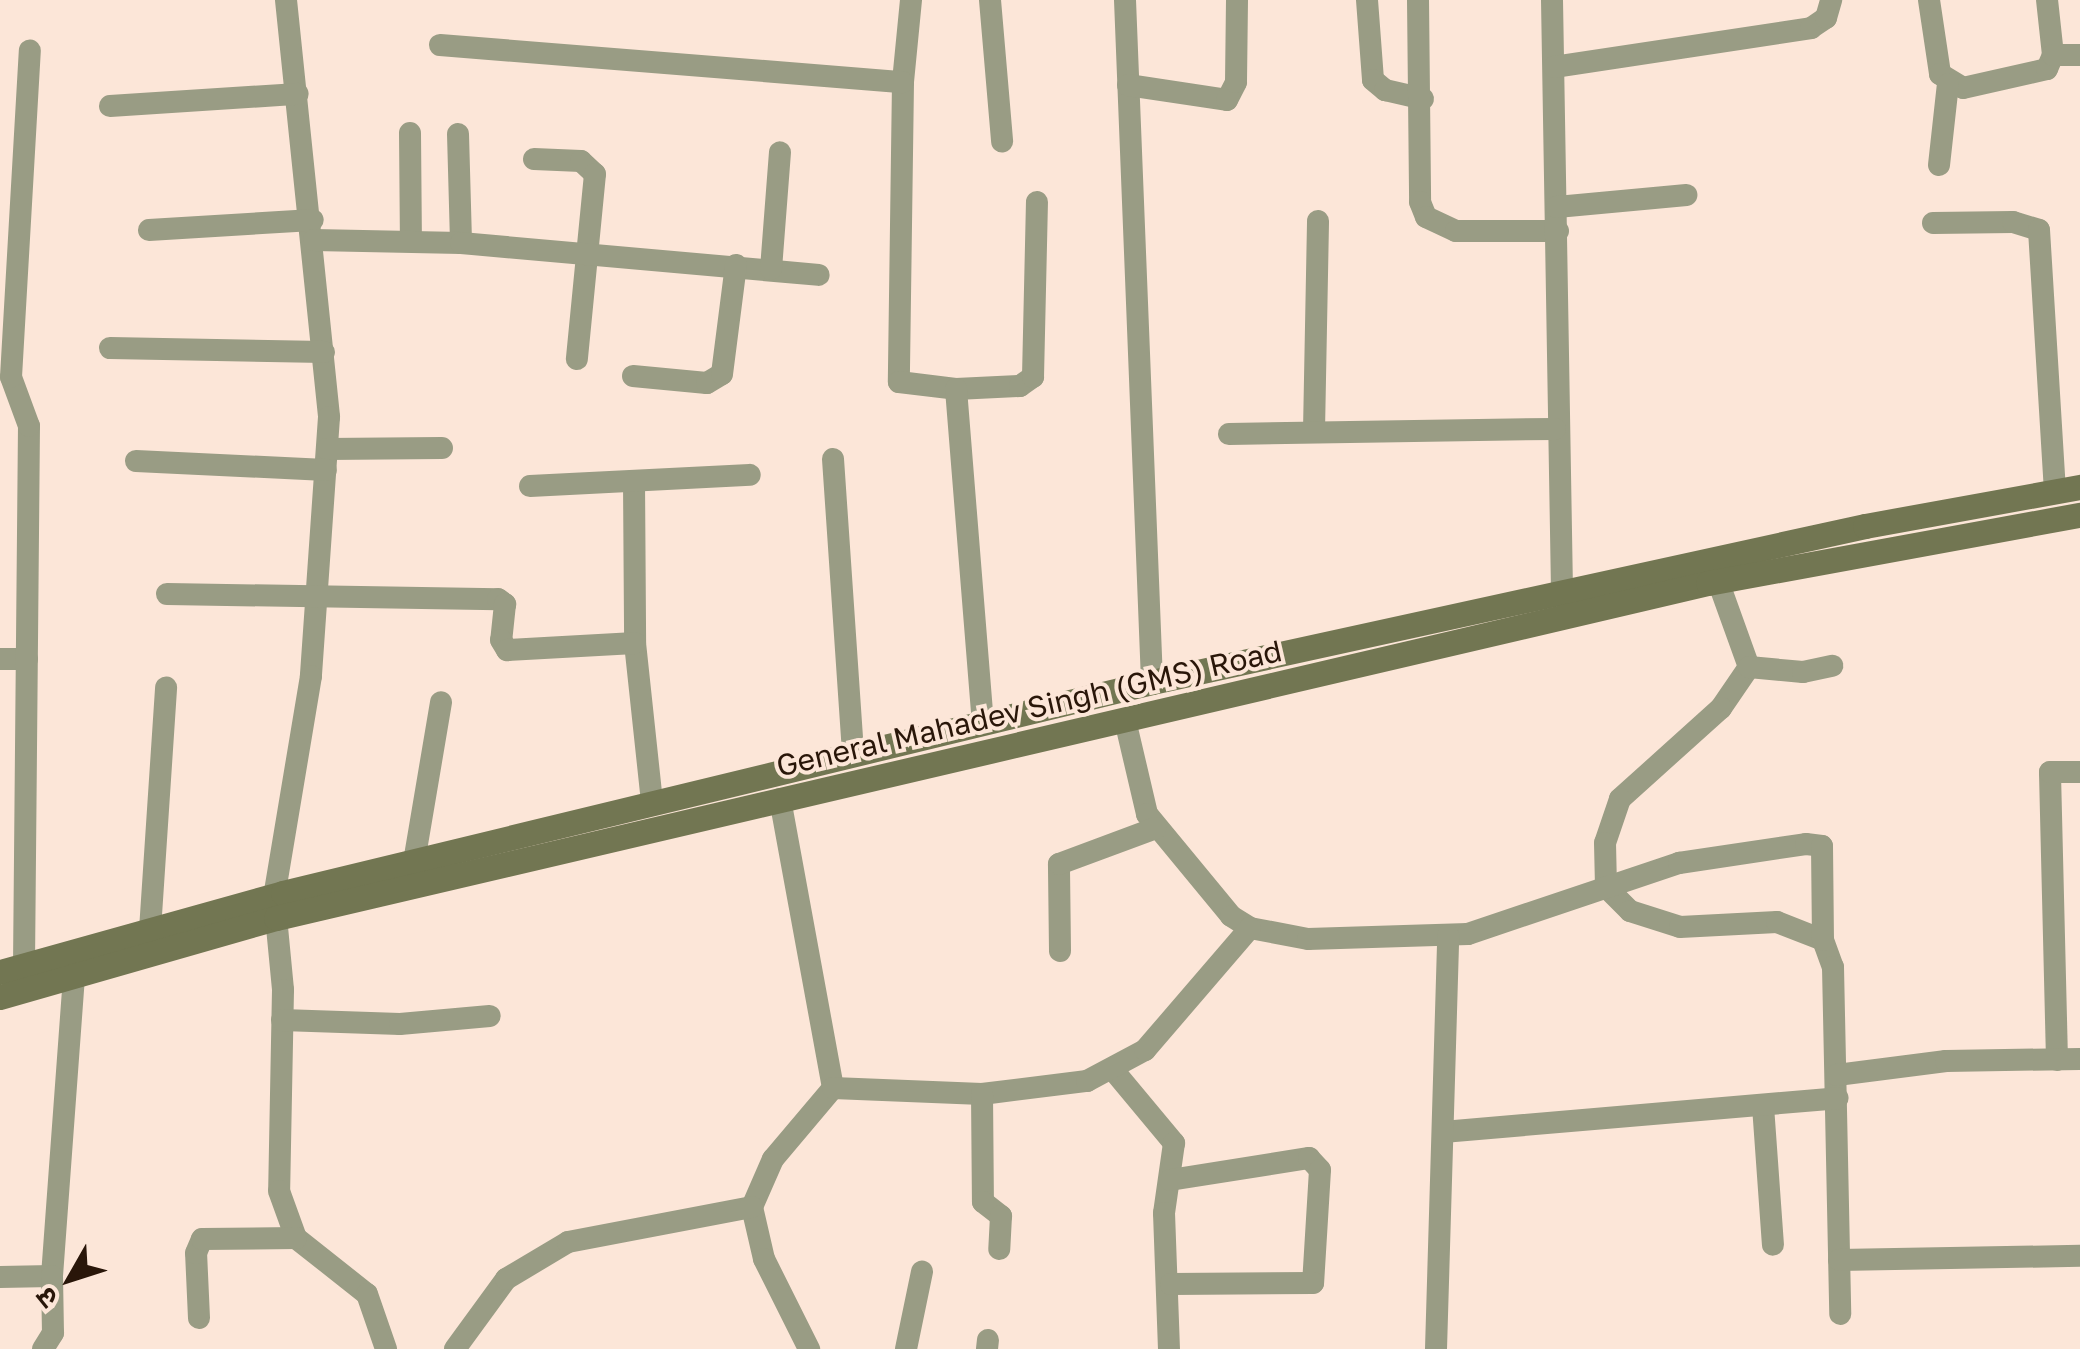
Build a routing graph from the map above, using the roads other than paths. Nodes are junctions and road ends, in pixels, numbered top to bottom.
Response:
1 (286, 0) edge
2 (911, 0) edge
3 (990, 0) edge
4 (1125, 0) edge
5 (1238, 0) edge
6 (1367, 0) edge
7 (1418, 0) edge
8 (1552, 0) edge
9 (1831, 0) edge
10 (1930, 0) edge
11 (2048, 0) edge
12 (440, 45) dead end
13 (30, 51) dead end
14 (2054, 55) junction
15 (2080, 55) edge
16 (1554, 67) junction
17 (903, 82) junction
18 (1128, 84) junction
19 (1948, 84) junction
20 (298, 94) junction
21 (1423, 99) junction
22 (110, 106) dead end
23 (410, 133) dead end
24 (458, 134) dead end
25 (1002, 141) dead end
26 (780, 152) dead end
27 (534, 159) dead end
28 (1938, 165) dead end
29 (1686, 195) dead end
30 (1037, 202) dead end
31 (1558, 207) junction
32 (1318, 221) dead end
33 (1933, 222) dead end
34 (148, 230) dead end
35 (314, 230) junction
36 (1558, 231) junction
37 (411, 241) junction
38 (460, 243) junction
39 (589, 252) junction
40 (736, 265) junction
41 (771, 269) junction
42 (819, 275) dead end
43 (110, 348) dead end
44 (324, 352) junction
45 (578, 359) dead end
46 (633, 376) dead end
47 (956, 389) junction
48 (1555, 429) junction
49 (1314, 430) junction
50 (1229, 434) dead end
51 (442, 448) dead end
52 (833, 459) dead end
53 (326, 460) junction
54 (136, 461) dead end
55 (750, 475) dead end
56 (634, 481) junction
57 (530, 486) dead end
58 (2068, 490) edge
59 (2080, 515) edge
60 (1718, 581) junction
61 (1562, 591) junction
62 (317, 593) junction
63 (167, 594) dead end
64 (636, 643) junction
65 (0, 659) edge
66 (27, 659) junction
67 (1832, 666) dead end
68 (1749, 667) junction
69 (1152, 682) junction
70 (166, 688) dead end
71 (441, 702) dead end
72 (1125, 720) junction
73 (983, 722) junction
74 (853, 753) junction
75 (2080, 772) edge
76 (780, 799) junction
77 (652, 803) junction
78 (1156, 828) junction
79 (414, 862) junction
80 (1606, 887) junction
81 (275, 907) junction
82 (1250, 928) junction
83 (150, 930) junction
84 (1448, 935) junction
85 (1824, 940) junction
86 (1060, 952) dead end
87 (12, 969) edge
88 (74, 977) junction
89 (0, 997) edge
90 (490, 1016) dead end
91 (282, 1020) junction
92 (2068, 1060) edge
93 (1114, 1070) junction
94 (1837, 1086) junction
95 (833, 1088) junction
96 (982, 1094) junction
97 (1763, 1106) junction
98 (1443, 1132) junction
99 (1170, 1180) junction
100 (752, 1207) junction
101 (296, 1238) junction
102 (1773, 1245) dead end
103 (1000, 1250) dead end
104 (2080, 1256) edge
105 (1839, 1260) junction
106 (922, 1272) dead end
107 (52, 1276) junction
108 (0, 1278) edge
109 (1170, 1284) junction
110 (1840, 1314) dead end
111 (199, 1318) dead end
112 (43, 1349) edge
113 (386, 1349) edge
114 (455, 1349) edge
115 (809, 1349) edge
116 (906, 1349) edge
117 (1169, 1349) edge
118 (1436, 1349) edge

1 - 20 street
2 - 17 street
3 - 25 street
4 - 18 street
5 - 18 street
6 - 21 street
7 - 21 street
8 - 16 street
9 - 16 street
10 - 19 street
11 - 14 street
12 - 17 street
13 - 66 street
14 - 15 street
14 - 19 street
16 - 31 street
17 - 47 street
18 - 69 street
19 - 28 street
20 - 22 street
20 - 35 street
21 - 36 street
23 - 37 street
24 - 38 street
26 - 41 street
27 - 39 street
29 - 31 street
30 - 47 street
31 - 36 street
32 - 49 street
33 - 58 street
34 - 35 street
35 - 37 street
35 - 44 street
36 - 48 street
37 - 38 street
38 - 39 street
39 - 40 street
39 - 45 street
40 - 41 street
40 - 46 street
41 - 42 street
43 - 44 street
44 - 53 street
47 - 73 street
48 - 49 street
48 - 61 street
49 - 50 street
51 - 53 street
52 - 74 street
53 - 54 street
53 - 62 street
55 - 56 street
56 - 57 street
56 - 64 street
58 - 61 street
59 - 60 street, General Mahadev Singh (GMS) Road
60 - 68 street
60 - 72 street, General Mahadev Singh (GMS) Road
61 - 69 street
62 - 63 street
62 - 64 street
62 - 81 street
64 - 77 street
65 - 66 street
66 - 87 street
67 - 68 street
68 - 80 street
69 - 73 street
70 - 83 street
71 - 79 street
72 - 76 street, General Mahadev Singh (GMS) Road
72 - 78 street
73 - 74 street
74 - 77 street
75 - 92 street
76 - 81 street, General Mahadev Singh (GMS) Road
76 - 95 street
77 - 79 street
78 - 82 street
78 - 86 street
79 - 81 street
80 - 84 street
80 - 85 street
80 - 85 street
81 - 83 street
81 - 88 street, General Mahadev Singh (GMS) Road
81 - 91 street
82 - 84 street
82 - 93 street
83 - 87 street
84 - 98 street
85 - 94 street
88 - 89 street, General Mahadev Singh (GMS) Road
88 - 107 street
90 - 91 street
91 - 101 street
92 - 94 street
93 - 96 street
93 - 99 street
94 - 97 street
94 - 105 street
95 - 96 street
95 - 100 street
96 - 103 street
97 - 98 street
97 - 102 street
98 - 118 street
99 - 109 street
99 - 109 street
100 - 114 street
100 - 115 street
101 - 111 street
101 - 113 street
104 - 105 street
105 - 110 street
106 - 116 street
107 - 108 street
107 - 112 street
109 - 117 street

